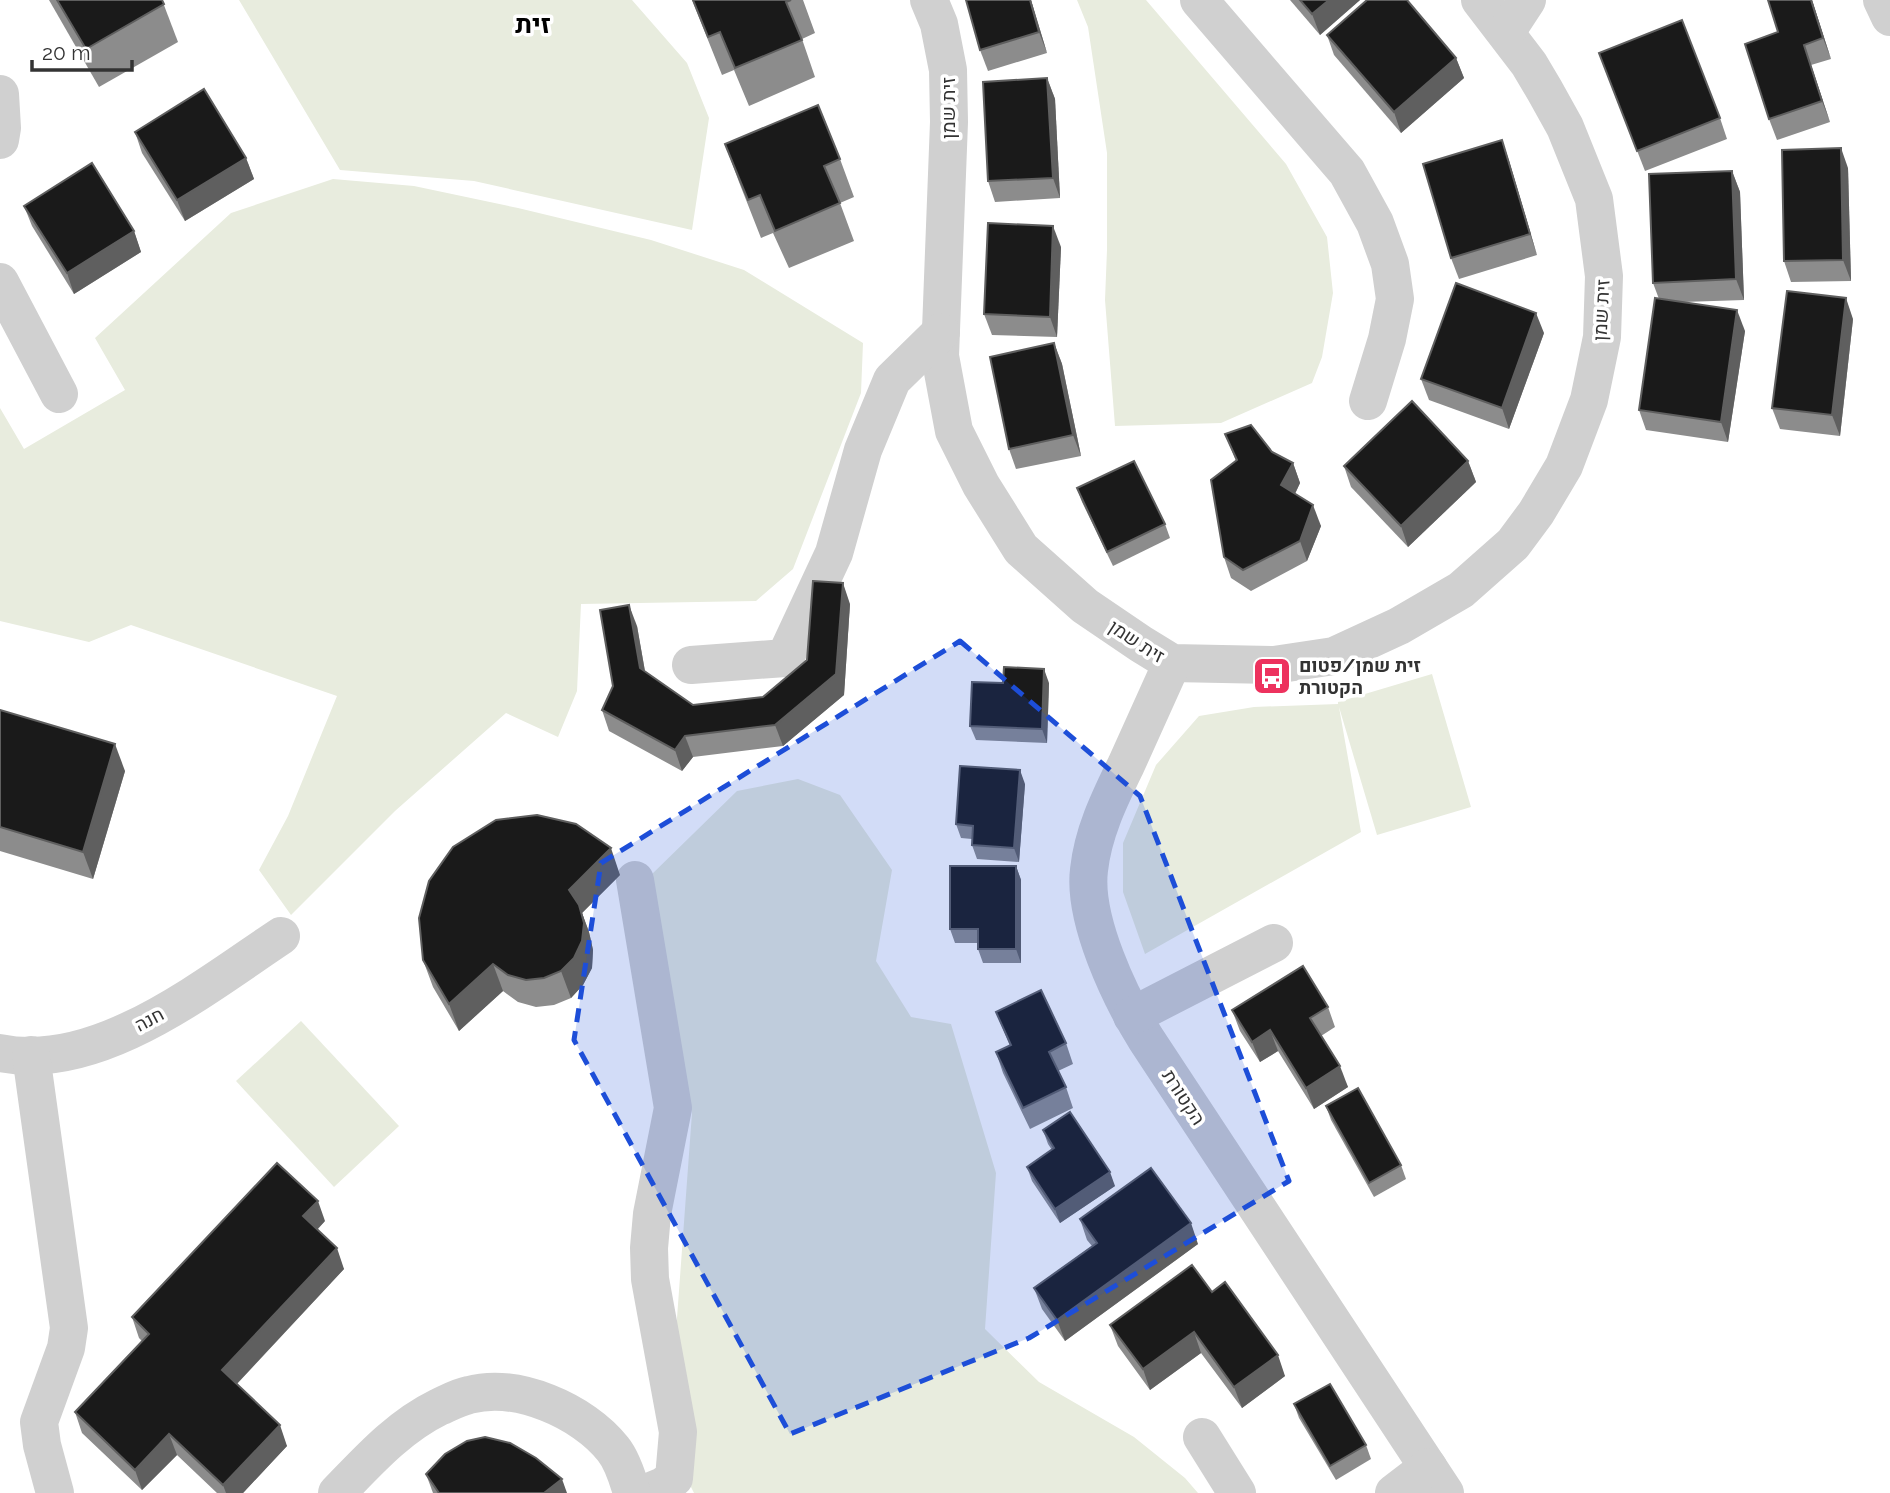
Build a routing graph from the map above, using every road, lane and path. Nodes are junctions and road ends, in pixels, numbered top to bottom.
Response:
1 (929, 0) edge
2 (1199, 0) edge
3 (1480, 0) edge
4 (1527, 0) edge
5 (1882, 0) edge
6 (1890, 17) edge
7 (1506, 32) junction
8 (0, 94) edge
9 (0, 140) edge
10 (0, 282) edge
11 (941, 332) junction
12 (59, 394) dead end
13 (1368, 401) dead end
14 (1172, 663) junction
15 (691, 665) dead end
16 (635, 880) dead end
17 (281, 936) dead end
18 (1274, 943) dead end
19 (1132, 1016) junction
20 (15, 1054) edge
21 (1202, 1437) dead end
22 (1436, 1480) edge
23 (55, 1493) edge
24 (337, 1493) edge
25 (632, 1493) edge
26 (646, 1493) edge
27 (1237, 1493) edge
28 (1394, 1493) edge

1 - 11 street, זית שמן
2 - 13 street
3 - 7 street, זית שמן
4 - 7 street
5 - 6 street
7 - 14 street, זית שמן
8 - 9 street
10 - 12 street
11 - 14 street, זית שמן
11 - 15 street
14 - 19 street, הקטורת
16 - 26 street
17 - 20 street, חנה
18 - 19 street
19 - 22 street, הקטורת
20 - 23 street
21 - 27 street
22 - 28 street
24 - 25 street

